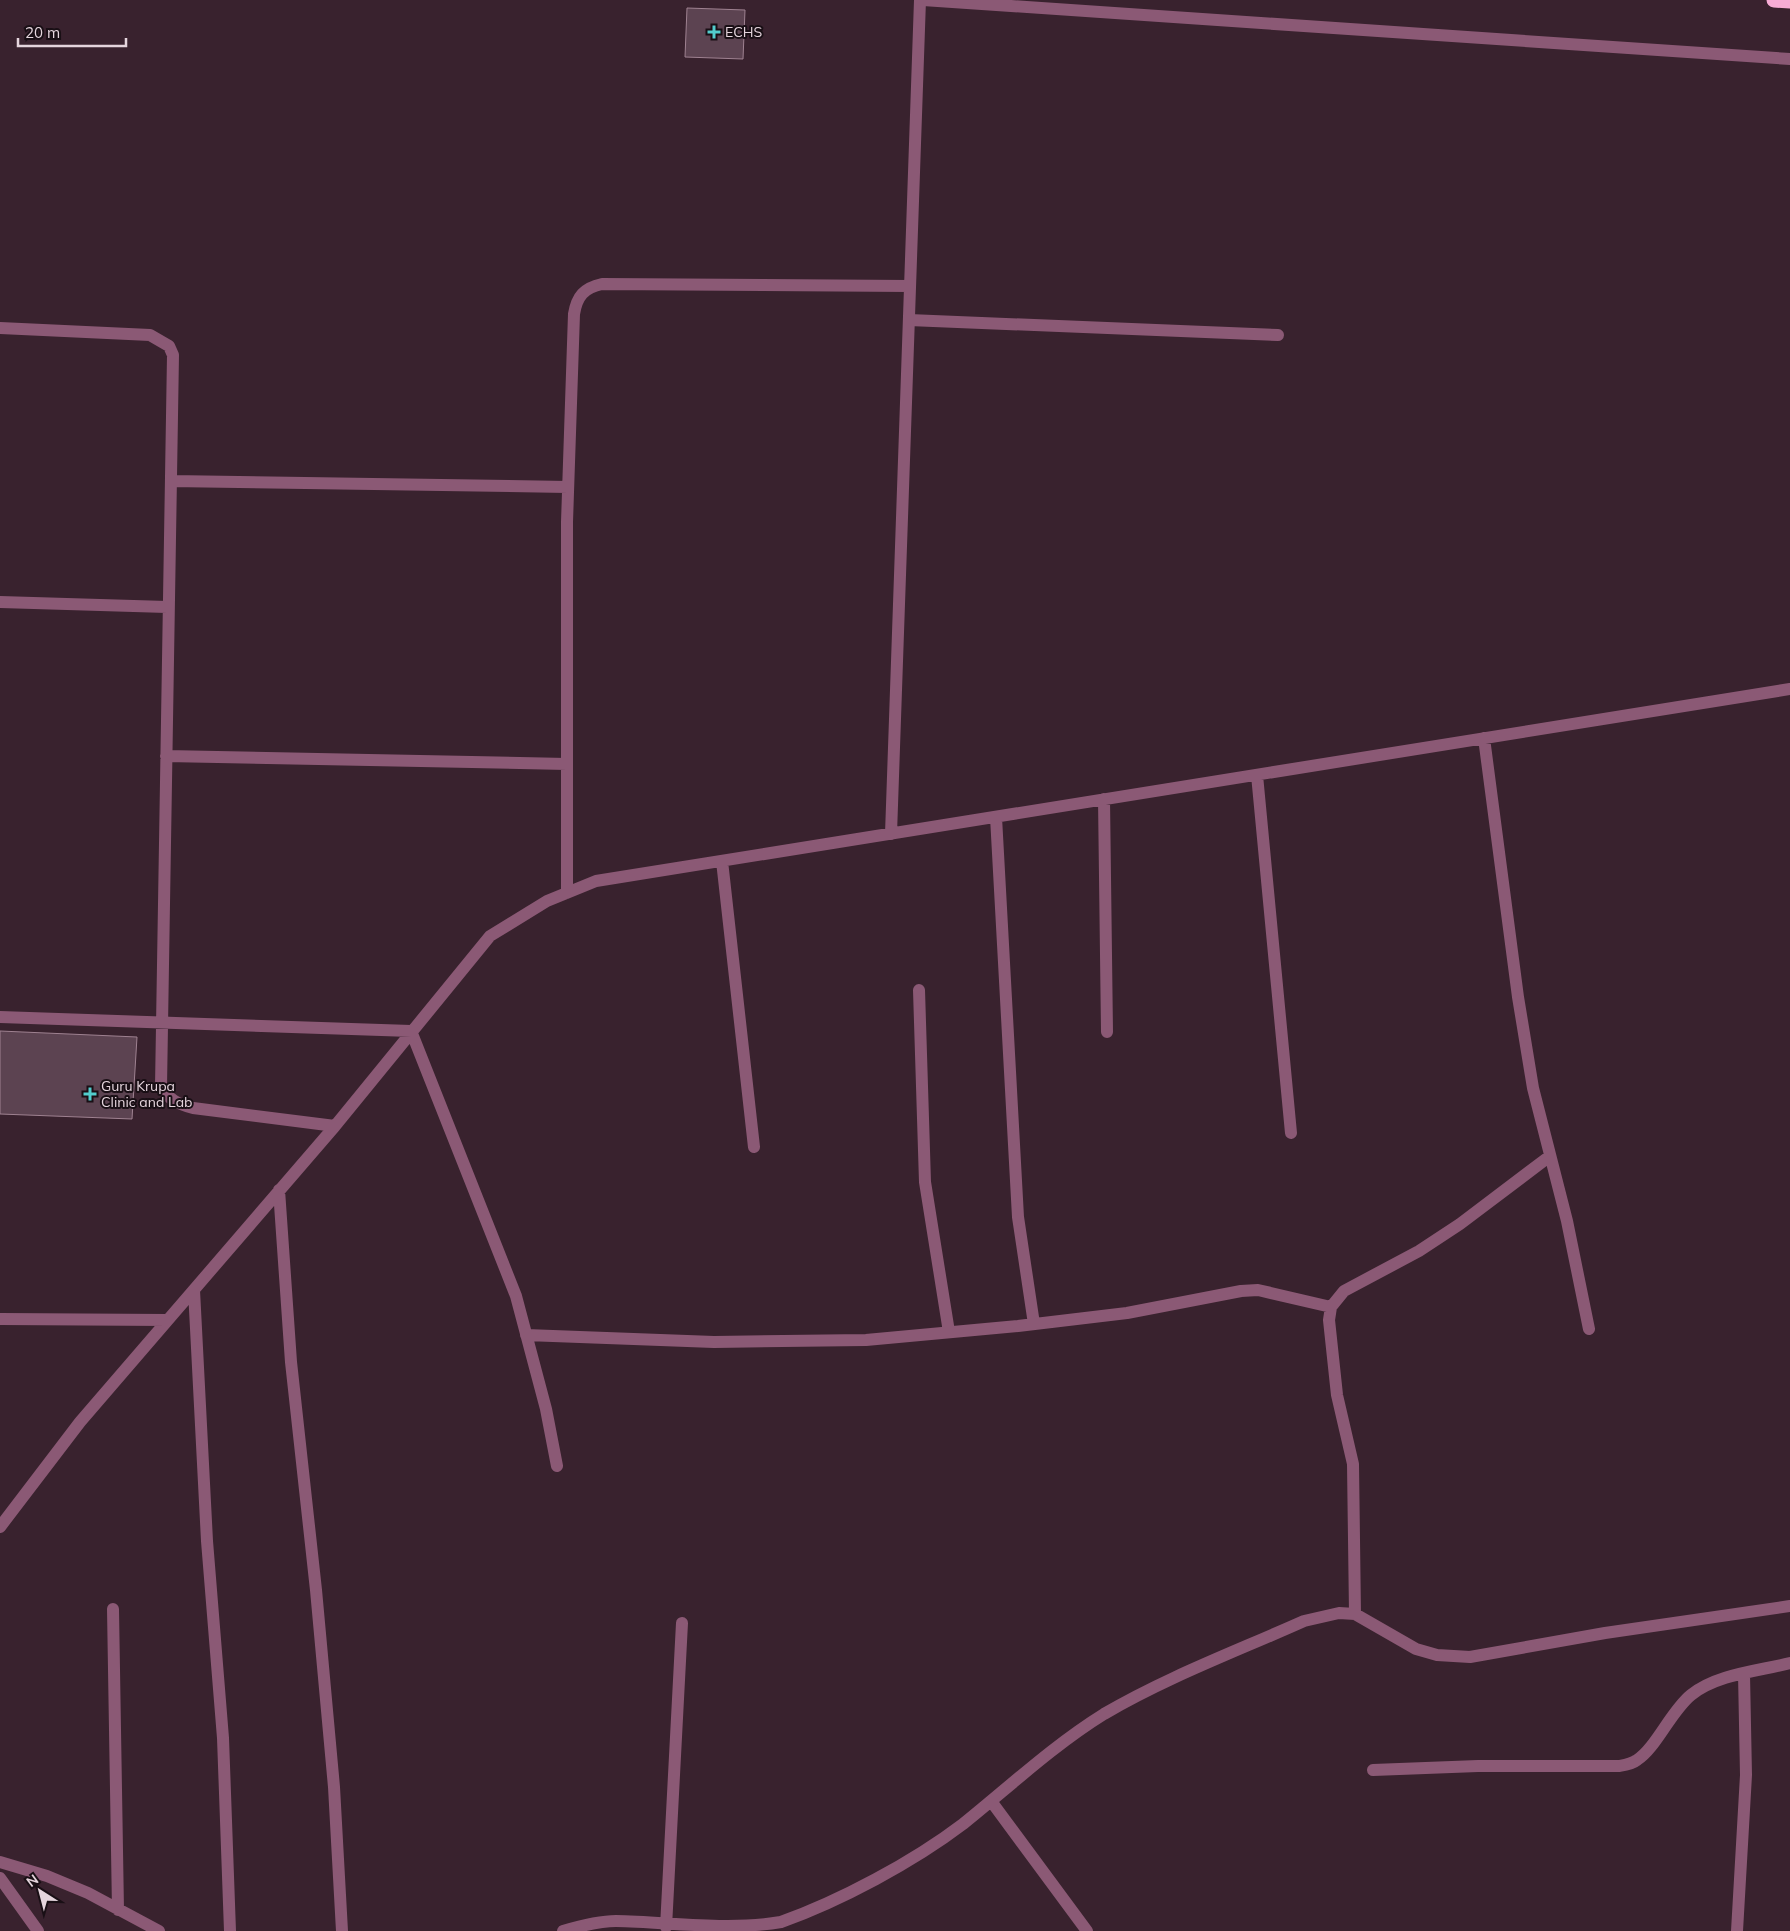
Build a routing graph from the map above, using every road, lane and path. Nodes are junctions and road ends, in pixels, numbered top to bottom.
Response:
1 (922, 0) edge
2 (1774, 0) edge
3 (1790, 1) edge
4 (1790, 59) edge
5 (910, 286) junction
6 (908, 320) junction
7 (0, 328) edge
8 (1278, 335) dead end
9 (171, 482) junction
10 (568, 487) junction
11 (0, 602) edge
12 (167, 607) junction
13 (1790, 689) edge
14 (1484, 738) junction
15 (166, 756) junction
16 (567, 764) junction
17 (1257, 775) junction
18 (1104, 799) junction
19 (996, 817) junction
20 (891, 834) junction
21 (722, 861) junction
22 (567, 893) junction
23 (919, 990) dead end
24 (0, 1017) edge
25 (163, 1023) junction
26 (411, 1031) junction
27 (1107, 1032) dead end
28 (335, 1126) junction
29 (1292, 1133) dead end
30 (754, 1147) dead end
31 (1550, 1156) junction
32 (279, 1190) junction
33 (194, 1290) junction
34 (1331, 1307) junction
35 (0, 1319) edge
36 (168, 1320) junction
37 (1034, 1324) junction
38 (1589, 1328) dead end
39 (949, 1332) junction
40 (526, 1335) junction
41 (557, 1466) dead end
42 (0, 1527) edge
43 (1790, 1606) edge
44 (113, 1609) dead end
45 (1355, 1614) junction
46 (682, 1622) dead end
47 (1790, 1663) edge
48 (1744, 1674) junction
49 (1373, 1770) dead end
50 (991, 1801) junction
51 (0, 1862) edge
52 (0, 1878) edge
53 (118, 1910) junction
54 (666, 1927) junction
55 (719, 1930) edge
56 (38, 1931) edge
57 (159, 1931) edge
58 (230, 1931) edge
59 (342, 1931) edge
60 (563, 1931) edge
61 (1087, 1931) edge
62 (1737, 1931) edge

1 - 4 street
1 - 5 street
2 - 3 highway
5 - 6 street
5 - 10 street
6 - 8 street
6 - 20 street
7 - 9 street
9 - 10 street
9 - 12 street
10 - 16 street
11 - 12 street
12 - 15 street
13 - 14 street
14 - 17 street
14 - 31 street
15 - 16 street
15 - 25 street
16 - 22 street
17 - 18 street
17 - 29 street
18 - 19 street
18 - 27 street
19 - 20 street
19 - 37 street
20 - 21 street
21 - 22 street
21 - 30 street
22 - 26 street
23 - 39 street
24 - 25 street
25 - 26 street
25 - 28 street
26 - 28 street
26 - 40 street
28 - 32 street
31 - 34 street
31 - 38 street
32 - 33 street
32 - 59 street
33 - 36 street
33 - 58 street
34 - 37 street
34 - 45 street
35 - 36 street
36 - 42 street
37 - 39 street
39 - 40 street
40 - 41 street
43 - 45 street
44 - 53 street
45 - 50 street
46 - 54 street
47 - 48 street
48 - 49 street
48 - 62 street
50 - 55 street
50 - 61 street
51 - 53 street
52 - 56 street
53 - 57 street
54 - 55 street
54 - 60 street

